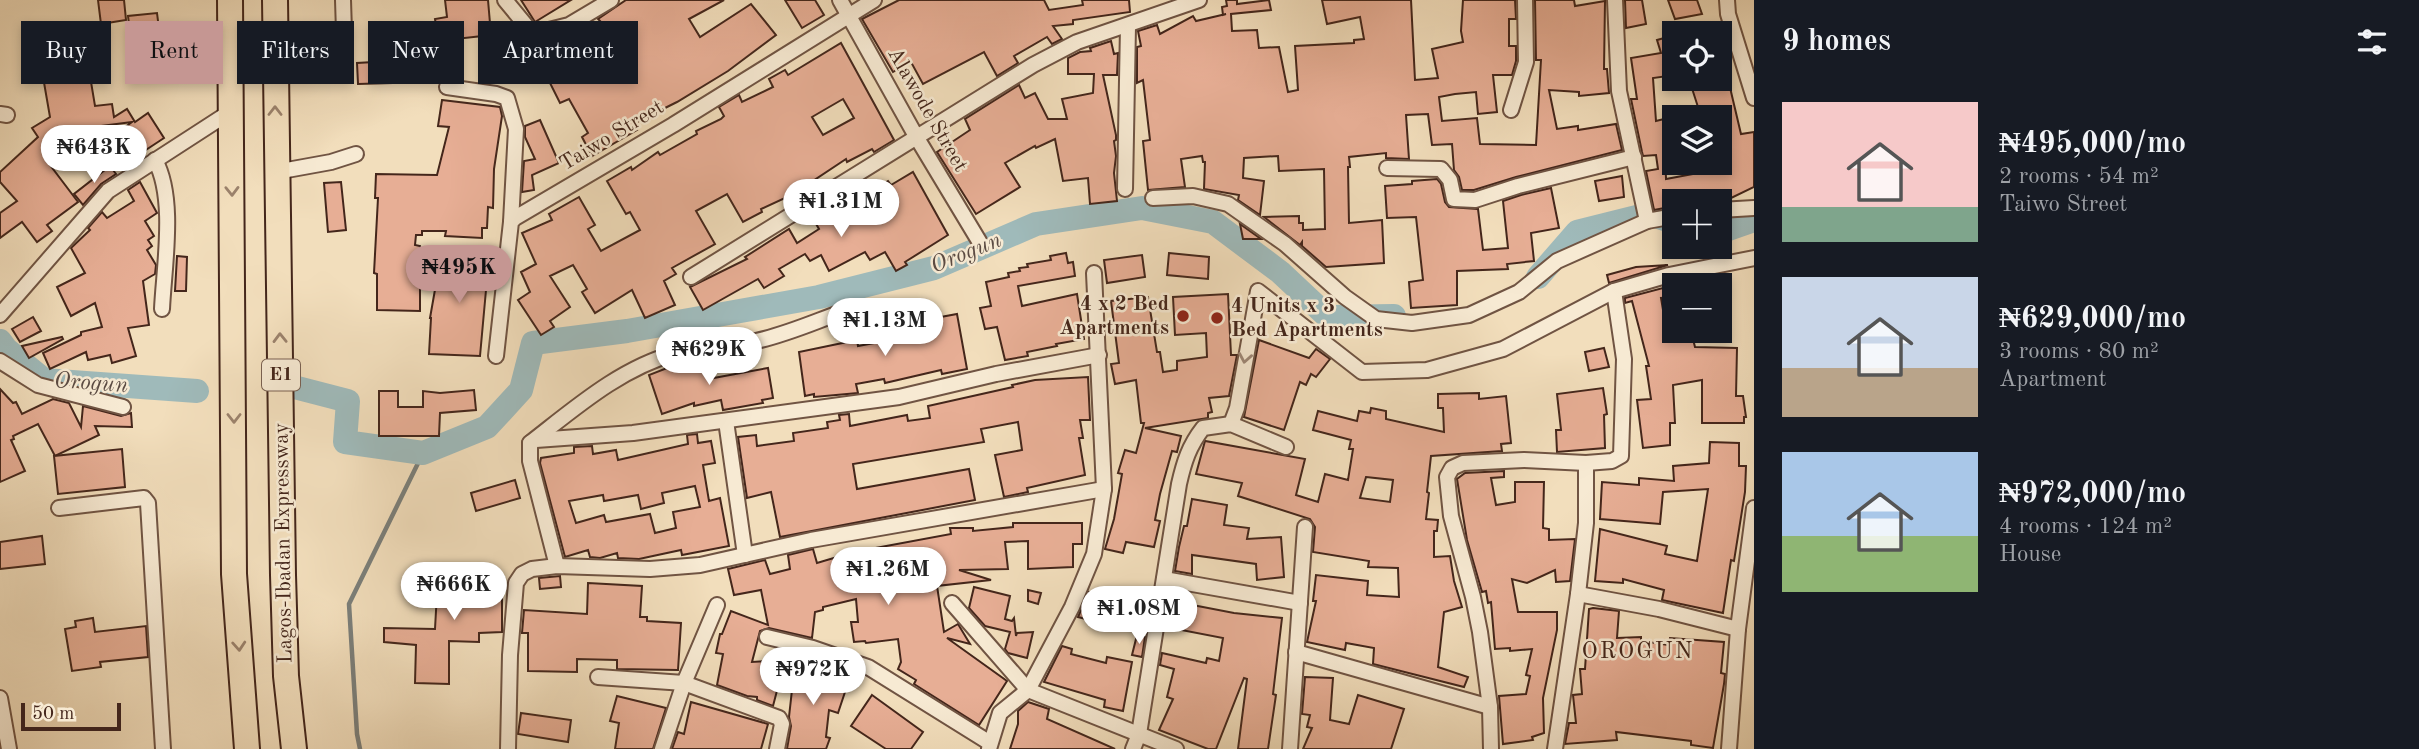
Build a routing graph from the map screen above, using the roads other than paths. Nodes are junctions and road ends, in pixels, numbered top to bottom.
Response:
1 (230, 0) edge
2 (275, 0) edge
3 (343, 0) edge
4 (505, 0) edge
5 (611, 0) edge
6 (840, 0) edge
7 (874, 0) edge
8 (1199, 0) edge
9 (1525, 0) edge
10 (1615, 0) edge
11 (1727, 0) edge
12 (849, 15) junction
13 (344, 21) edge
14 (1128, 26) junction
15 (447, 87) dead end
16 (1754, 99) edge
17 (1511, 110) dead end
18 (230, 112) junction
19 (917, 138) junction
20 (356, 154) dead end
21 (1634, 157) junction
22 (155, 160) junction
23 (1387, 169) dead end
24 (276, 172) junction
25 (1125, 189) dead end
26 (1153, 198) dead end
27 (1754, 208) edge
28 (1732, 209) edge
29 (1662, 218) edge
30 (1647, 221) junction
31 (511, 222) junction
32 (979, 241) dead end
33 (1754, 258) edge
34 (1094, 273) dead end
35 (691, 277) dead end
36 (1614, 291) junction
37 (162, 309) dead end
38 (842, 312) dead end
39 (1, 314) edge
40 (1099, 355) junction
41 (496, 356) dead end
42 (0, 361) edge
43 (123, 407) dead end
44 (726, 421) junction
45 (1231, 424) junction
46 (530, 443) junction
47 (1286, 446) dead end
48 (1586, 463) junction
49 (1104, 489) junction
50 (60, 508) dead end
51 (1754, 508) edge
52 (1305, 527) dead end
53 (745, 555) junction
54 (557, 566) junction
55 (1164, 579) junction
56 (1578, 594) junction
57 (952, 603) dead end
58 (1300, 603) junction
59 (717, 605) dead end
60 (1738, 629) junction
61 (767, 637) dead end
62 (1296, 652) junction
63 (598, 677) dead end
64 (684, 683) junction
65 (1028, 690) junction
66 (0, 698) edge
67 (1490, 707) junction
68 (1139, 734) junction
69 (989, 746) edge
70 (9, 749) edge
71 (163, 749) edge
72 (247, 749) edge
73 (294, 749) edge
74 (508, 749) edge
75 (662, 749) edge
76 (777, 749) edge
77 (1133, 749) edge
78 (1176, 749) edge
79 (1290, 749) edge
80 (1491, 749) edge
81 (1555, 749) edge
82 (1730, 749) edge

1 - 18 highway, E1
24 -> 2 highway, Lagos-Ibadan Expressway / E1
3 - 13 street
4 - 5 street
6 - 12 street, Alawode Street
7 - 12 street, Taiwo Street
8 - 14 street
9 - 17 street
10 - 21 street
11 - 16 street
12 - 19 street, Alawode Street
12 - 31 street, Taiwo Street
14 - 19 street
14 - 25 street
15 - 31 street
18 - 22 street
18 -> 72 highway, E1
19 - 32 street, Alawode Street
19 - 35 street
20 - 24 street
21 - 23 street
21 - 30 street
22 - 37 street
22 - 39 street
73 -> 24 highway, Lagos-Ibadan Expressway / E1
26 - 30 street
27 - 28 street
29 - 30 street
31 - 41 street
33 - 36 street
34 - 40 street
36 -> 45 street
36 - 48 street
38 - 46 street
40 - 44 street
40 - 49 street
42 - 43 street
44 - 46 street
44 - 53 street
45 - 47 street
45 - 55 street
46 - 54 street
48 - 56 street
48 - 67 street
49 - 53 street
49 - 65 street
50 - 71 street
51 - 60 street
52 - 58 street
53 - 54 street
54 - 74 street
55 - 58 street
55 - 68 street
56 - 60 street
56 - 81 street
57 - 65 street
58 - 62 street
59 - 64 street
60 - 82 street
61 - 69 street
62 - 67 street
62 - 79 street
63 - 64 street
64 - 75 street
64 - 76 street
65 - 68 street
65 - 69 street
66 - 70 street
67 - 80 street
68 - 77 street
68 - 78 street

